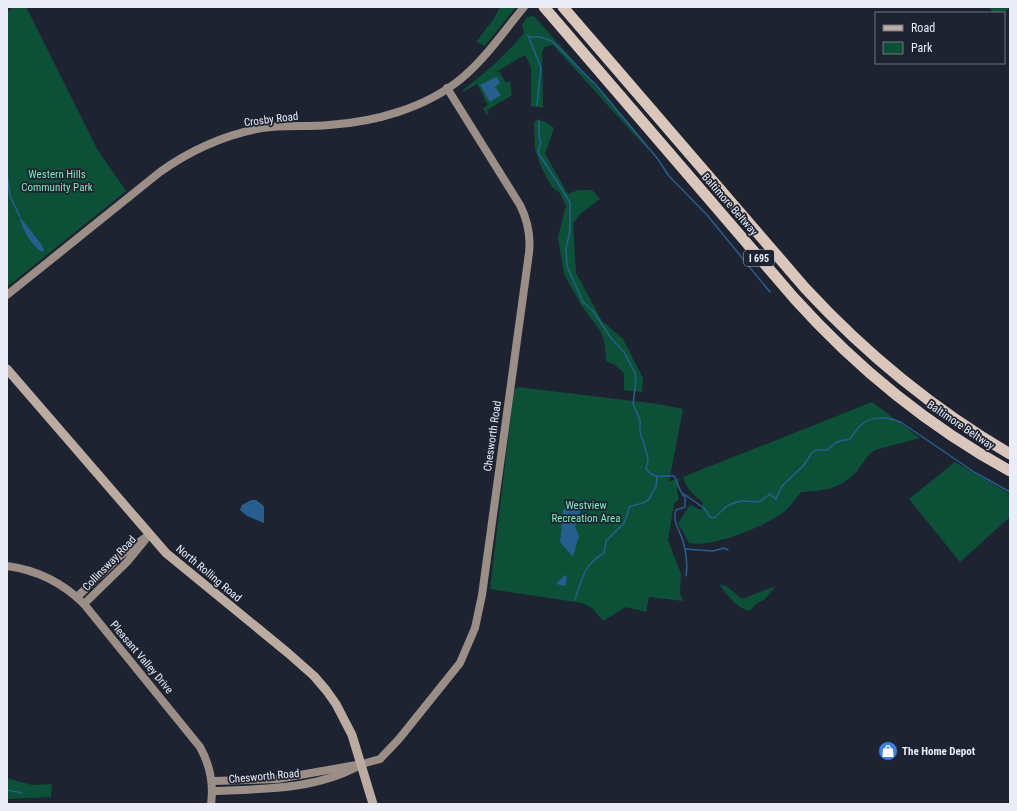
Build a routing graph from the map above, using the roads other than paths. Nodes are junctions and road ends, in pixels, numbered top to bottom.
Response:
1 (524, 7) edge
2 (544, 7) edge
3 (563, 7) edge
4 (447, 88) junction
5 (7, 295) edge
6 (7, 369) edge
7 (986, 439) junction
8 (1010, 450) edge
9 (1010, 454) edge
10 (1010, 471) edge
11 (149, 535) junction
12 (7, 566) edge
13 (77, 597) junction
14 (84, 604) junction
15 (362, 764) junction
16 (212, 781) junction
17 (213, 791) junction
18 (211, 804) edge
19 (373, 804) edge

1 - 4 street, Crosby Road
2 - 10 highway, Baltimore Beltway / I 695
3 - 7 highway, Baltimore Beltway / I 695
4 - 5 street, Crosby Road
4 - 15 street, Chesworth Road
6 - 11 main road, North Rolling Road
7 - 8 highway
7 - 9 highway, Baltimore Beltway / I 695
11 - 13 street, Collinsway Road
11 - 14 street, Collinsway Road
11 - 15 main road, North Rolling Road
12 - 13 street, Pleasant Valley Drive
13 - 14 street, Pleasant Valley Drive
14 - 16 street, Pleasant Valley Drive
15 - 16 street, Chesworth Road
15 - 17 street, Chesworth Road
15 - 19 main road, North Rolling Road
16 - 17 street, Pleasant Valley Drive
17 - 18 street, Pleasant Valley Drive

